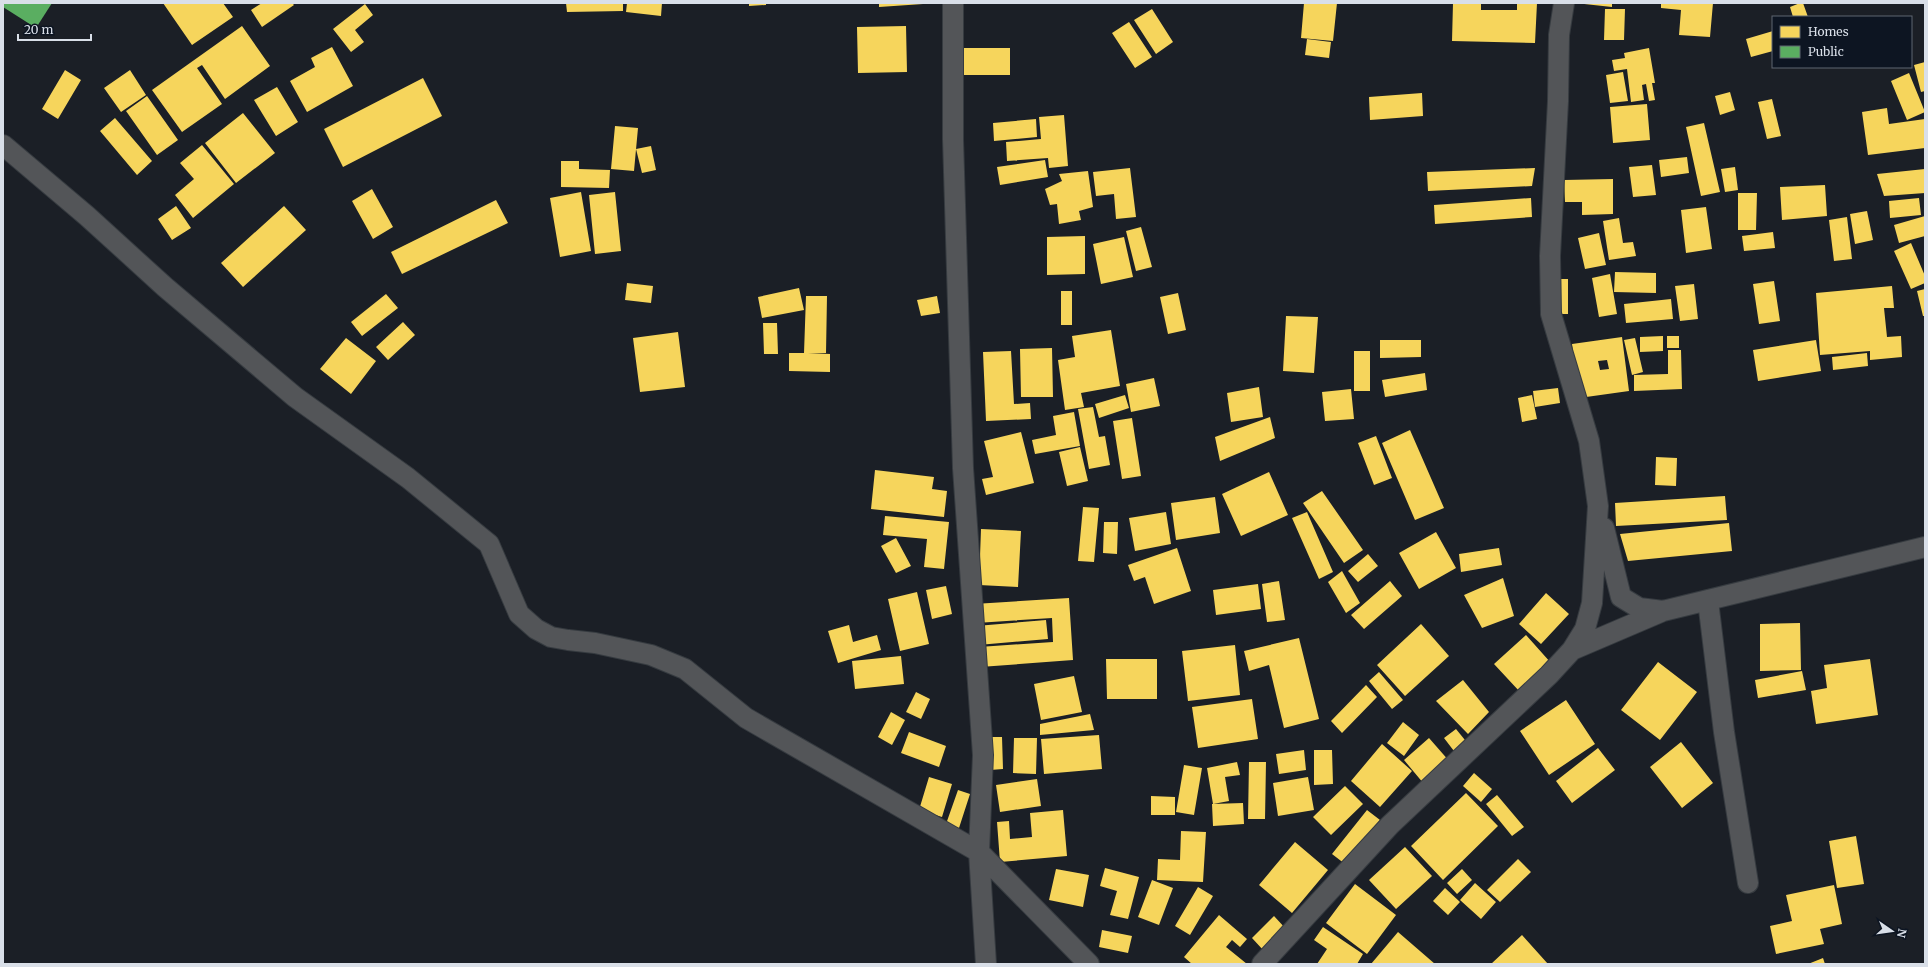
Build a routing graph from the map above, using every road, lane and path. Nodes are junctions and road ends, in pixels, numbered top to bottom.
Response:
1 (953, 3) edge
2 (1564, 3) edge
3 (3, 145) edge
4 (1598, 506) junction
5 (1925, 547) edge
6 (1708, 600) junction
7 (1663, 611) junction
8 (1572, 650) junction
9 (979, 852) junction
10 (1748, 883) dead end
11 (986, 964) edge
12 (1089, 964) edge
13 (1262, 964) edge

1 - 9 street
2 - 4 street
3 - 9 street
4 - 7 street
4 - 8 street
5 - 6 street
6 - 7 street
6 - 10 street
7 - 8 street
8 - 13 street
9 - 11 street
9 - 12 street

